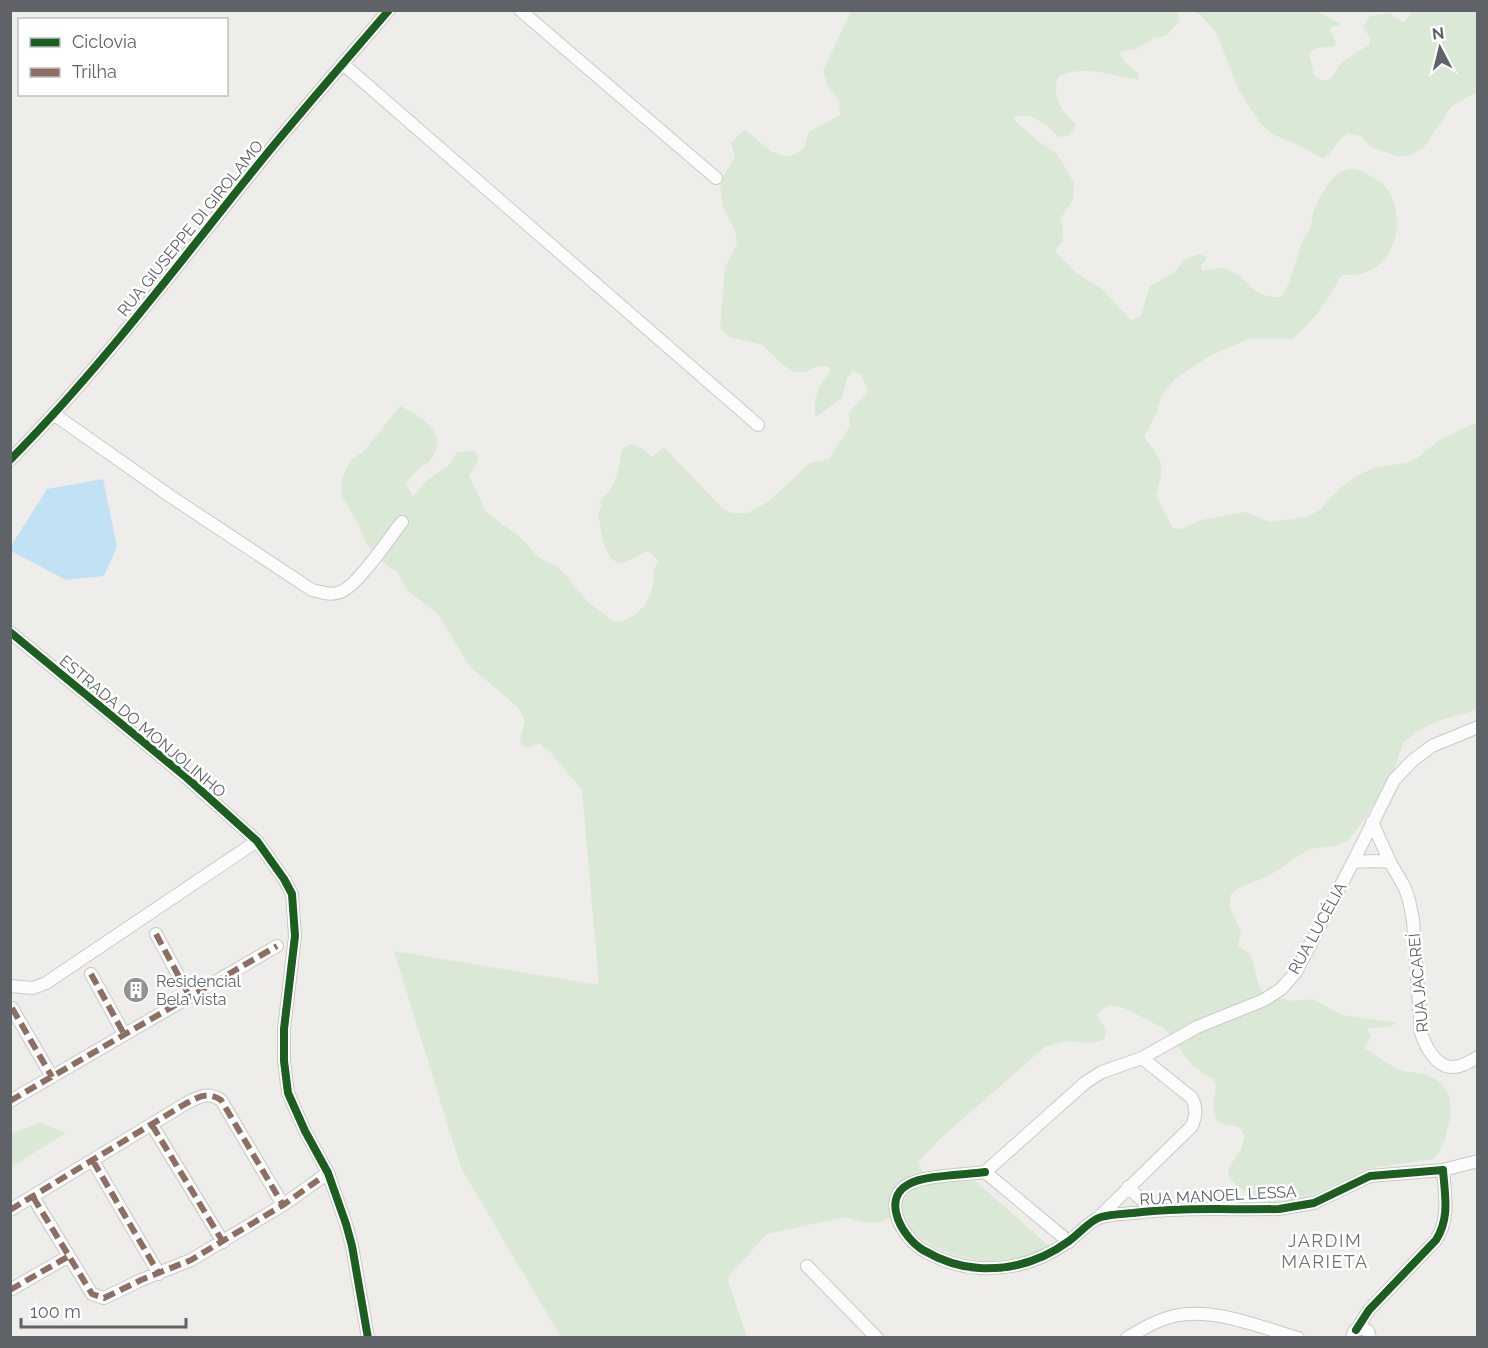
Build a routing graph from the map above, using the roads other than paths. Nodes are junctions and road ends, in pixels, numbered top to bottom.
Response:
1 (389, 10) edge
2 (520, 10) edge
3 (343, 64) junction
4 (716, 178) dead end
5 (55, 415) junction
6 (758, 425) dead end
7 (10, 460) edge
8 (402, 522) dead end
9 (10, 633) edge
10 (1478, 727) edge
11 (1371, 822) junction
12 (257, 841) junction
13 (1353, 862) junction
14 (1390, 862) junction
15 (156, 934) dead end
16 (277, 946) dead end
17 (92, 974) dead end
18 (10, 986) edge
19 (190, 997) junction
20 (12, 1008) edge
21 (124, 1034) junction
22 (1478, 1057) edge
23 (1142, 1058) junction
24 (52, 1077) junction
25 (10, 1101) edge
26 (152, 1125) junction
27 (93, 1161) junction
28 (1478, 1161) edge
29 (1443, 1170) junction
30 (985, 1172) junction
31 (328, 1173) junction
32 (1128, 1187) junction
33 (33, 1197) junction
34 (283, 1205) junction
35 (10, 1210) edge
36 (1152, 1210) junction
37 (1099, 1217) junction
38 (223, 1242) junction
39 (1069, 1242) junction
40 (69, 1256) junction
41 (807, 1266) dead end
42 (159, 1274) junction
43 (10, 1290) edge
44 (1357, 1334) edge
45 (368, 1338) edge
46 (877, 1338) edge
47 (1127, 1338) edge
48 (1298, 1338) edge

1 - 3 street, RUA GIUSEPPE DI GIROLAMO
2 - 4 street
3 - 5 street, RUA GIUSEPPE DI GIROLAMO
3 - 6 street
5 - 7 street, RUA GIUSEPPE DI GIROLAMO
5 - 8 street
9 - 12 street, ESTRADA DO MONJOLINHO
10 - 11 street, RUA LUCÉLIA
11 - 13 street, RUA LUCÉLIA
11 - 14 street, RUA JACAREÍ
12 - 18 street
12 - 31 street, ESTRADA DO MONJOLINHO
13 - 14 street
13 - 23 street, RUA LUCÉLIA
14 - 22 street, RUA JACAREÍ
15 - 19 street
16 - 19 street
17 - 21 street
19 - 21 street
20 - 24 street
21 - 24 street
23 - 30 street, RUA LUCÉLIA
23 - 32 street
24 - 25 street
26 - 27 street
26 - 34 street
26 - 38 street
27 - 33 street
27 - 42 street
28 - 29 street, RUA MANOEL LESSA
29 - 36 street, RUA MANOEL LESSA
29 - 44 street
30 - 39 street
30 - 39 street
31 - 34 street
31 - 45 street, ESTRADA DO MONJOLINHO
32 - 36 street, RUA MANOEL LESSA
32 - 37 street
33 - 35 street
33 - 40 street
34 - 38 street
36 - 37 street, RUA MANOEL LESSA
37 - 39 street
38 - 42 street
40 - 42 street
40 - 43 street
41 - 46 street
47 - 48 street

